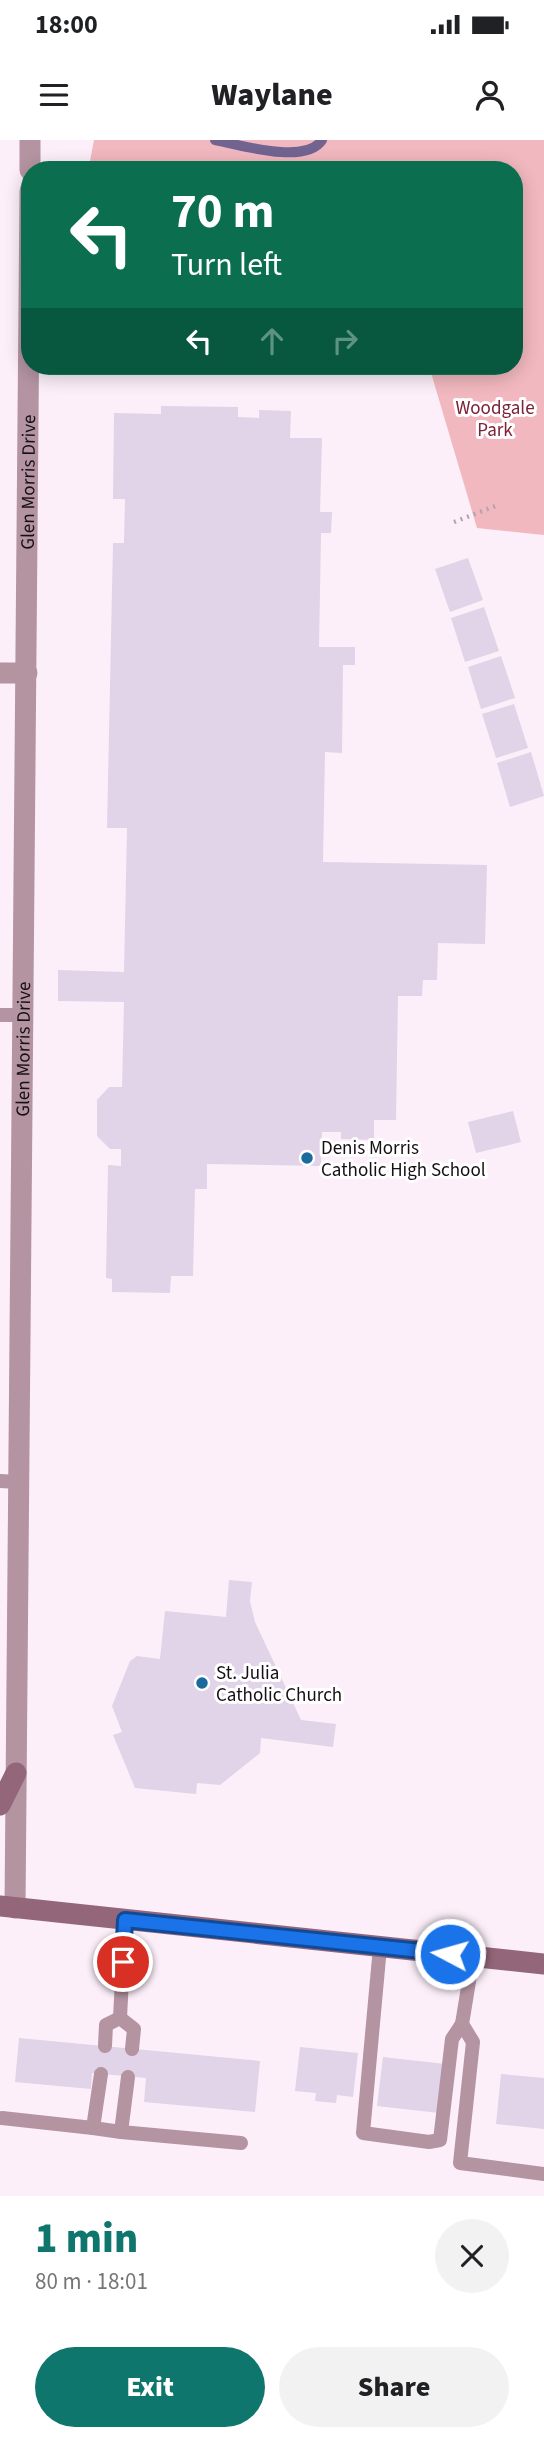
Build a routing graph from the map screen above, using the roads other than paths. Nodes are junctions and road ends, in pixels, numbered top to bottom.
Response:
1 (30, 140) edge
2 (30, 161) edge
3 (29, 375) edge
4 (0, 673) edge
5 (27, 673) junction
6 (11, 1015) edge
7 (9, 1481) edge
8 (16, 1773) junction
9 (0, 1805) edge
10 (7, 1907) edge
11 (125, 1920) junction
12 (380, 1947) junction
13 (473, 1957) junction
14 (544, 1964) edge
15 (120, 2018) junction
16 (462, 2024) junction
17 (105, 2046) dead end
18 (132, 2049) dead end
19 (102, 2074) dead end
20 (128, 2077) dead end
21 (2, 2118) dead end
22 (93, 2128) junction
23 (121, 2132) junction
24 (241, 2143) dead end
25 (544, 2174) edge

1 - 2 street
3 - 5 street, Glen Morris Drive
4 - 5 street
5 - 6 street, Glen Morris Drive
6 - 7 street, Glen Morris Drive
7 - 8 street, Glen Morris Drive
8 - 9 main road
8 - 10 street, Glen Morris Drive
10 - 11 main road
11 - 12 main road
11 - 15 lane
12 - 13 main road
12 - 16 lane
13 - 14 main road
13 - 16 lane
15 - 17 lane
15 - 18 lane
16 - 25 lane
19 - 22 lane
20 - 23 lane
21 - 22 lane
22 - 23 lane
23 - 24 lane

